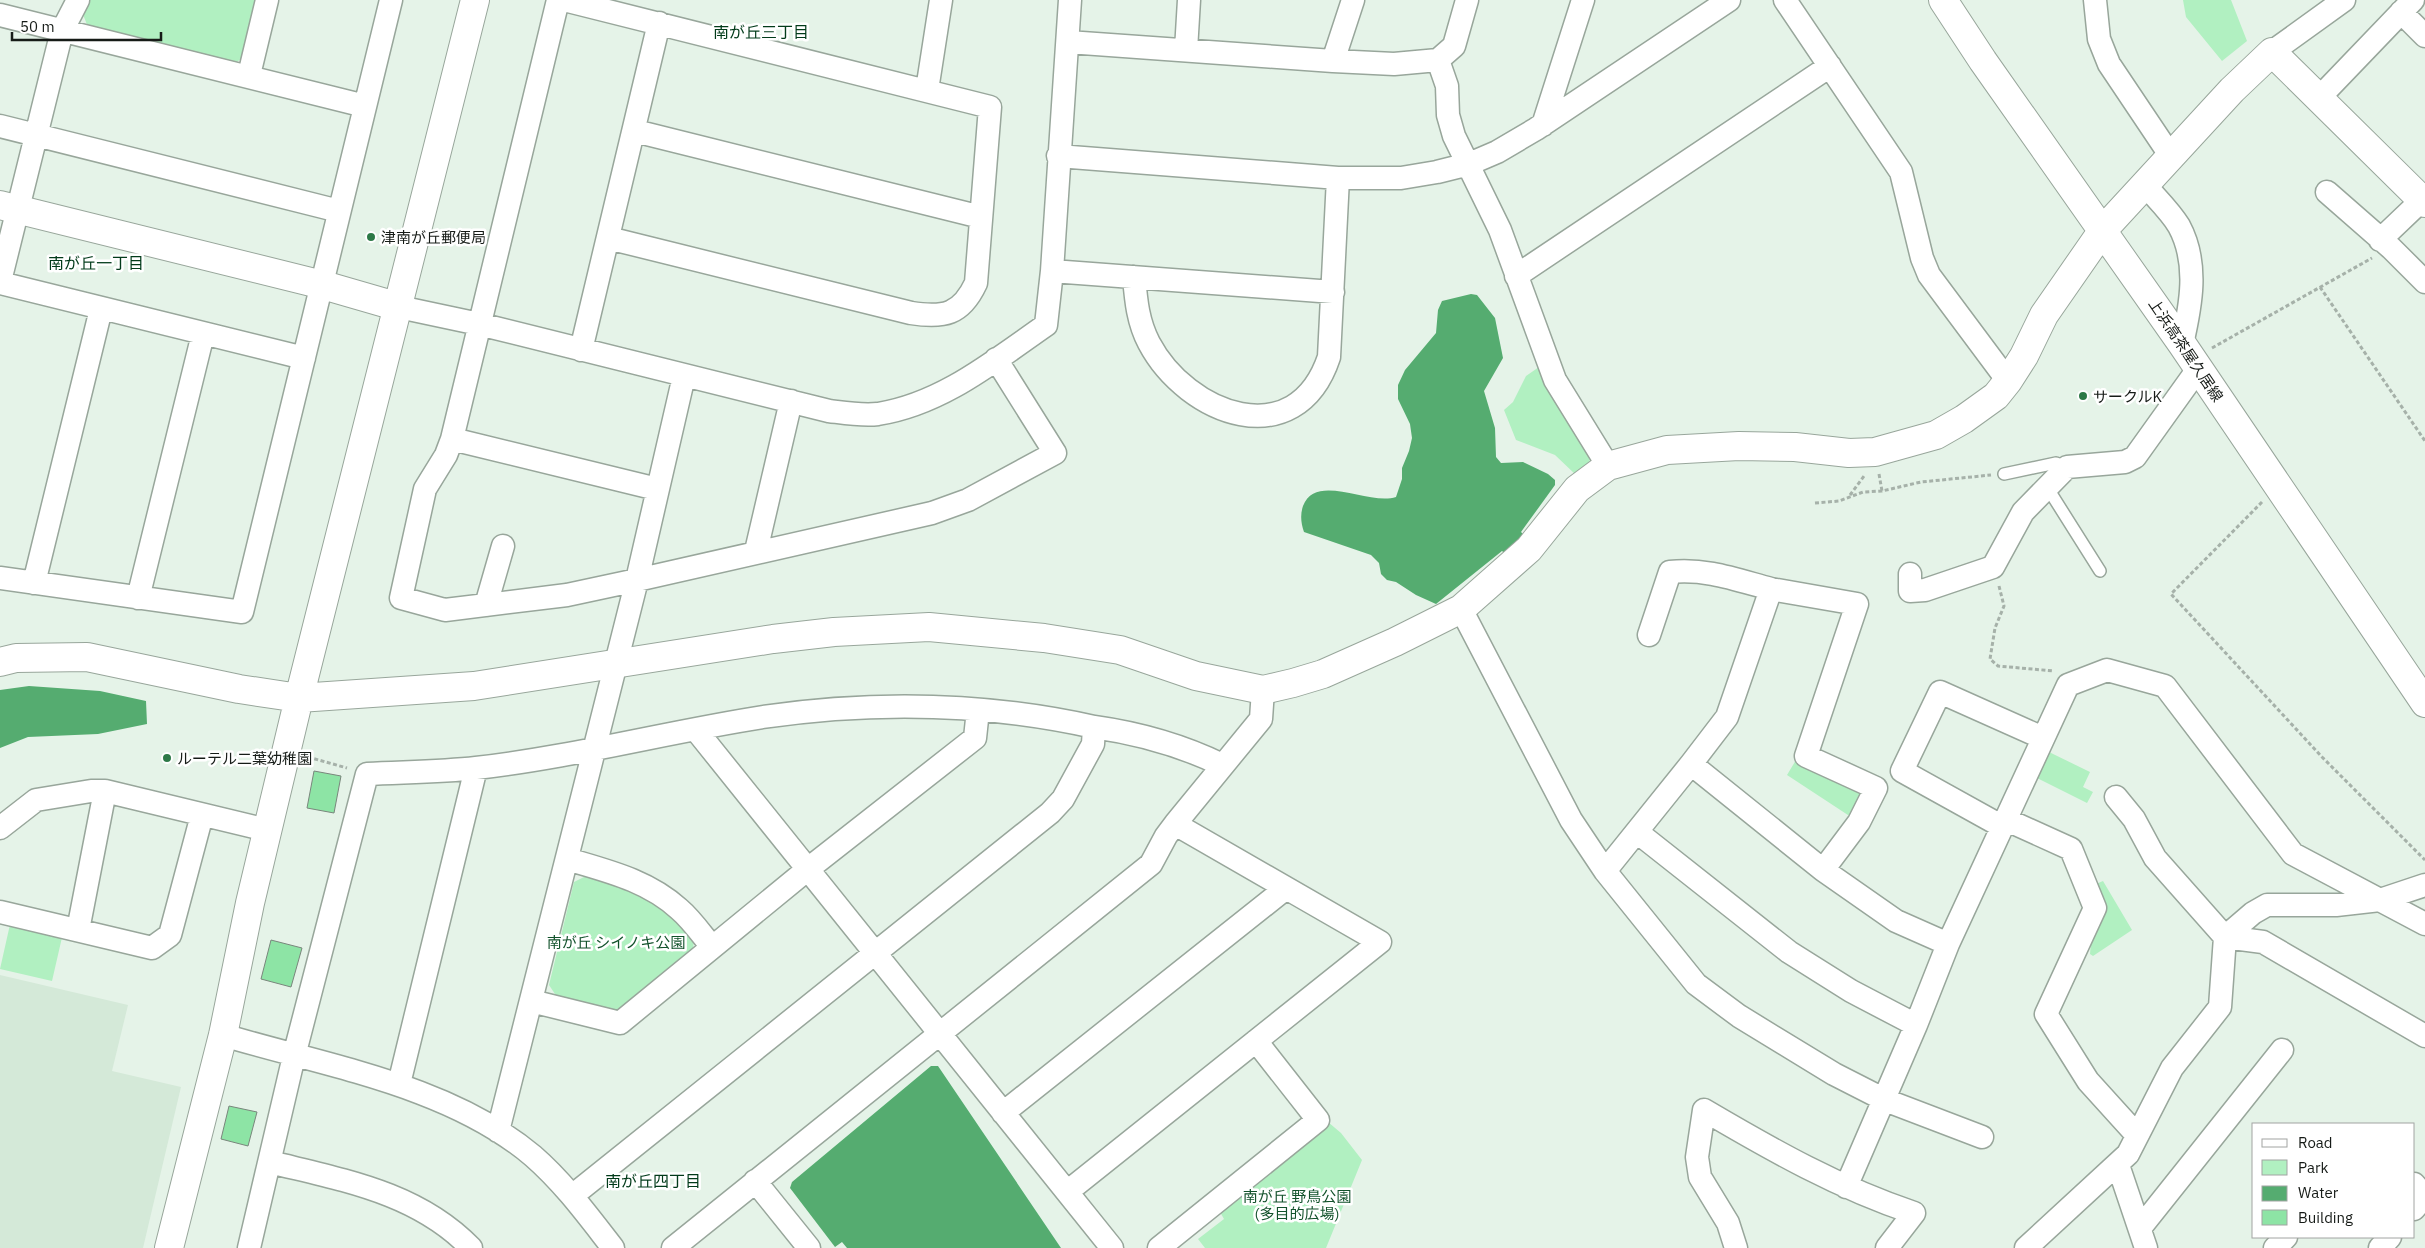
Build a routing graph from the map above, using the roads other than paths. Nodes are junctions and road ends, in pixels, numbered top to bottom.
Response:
1 (78, 0) edge
2 (267, 0) edge
3 (391, 0) edge
4 (475, 0) edge
5 (558, 0) edge
6 (564, 0) edge
7 (941, 0) edge
8 (1070, 0) edge
9 (1189, 0) edge
10 (1353, 0) edge
11 (1468, 0) edge
12 (1583, 0) edge
13 (1729, 0) edge
14 (1785, 0) edge
15 (1943, 0) edge
16 (2094, 0) edge
17 (2344, 0) edge
18 (2407, 6) edge
19 (0, 15) edge
20 (659, 24) junction
21 (62, 31) junction
22 (2425, 36) edge
23 (1068, 42) junction
24 (1186, 50) junction
25 (2272, 52) junction
26 (1438, 60) junction
27 (1333, 61) junction
28 (1830, 66) junction
29 (249, 75) junction
30 (927, 90) junction
31 (2318, 99) junction
32 (365, 106) junction
33 (1543, 125) junction
34 (0, 126) edge
35 (635, 131) junction
36 (35, 134) junction
37 (2170, 155) junction
38 (1058, 156) junction
39 (1469, 164) junction
40 (1338, 178) junction
41 (2144, 184) junction
42 (2327, 192) dead end
43 (2423, 201) edge
44 (9, 208) edge
45 (339, 211) junction
46 (981, 217) junction
47 (2104, 230) junction
48 (608, 238) junction
49 (2386, 244) junction
50 (1052, 271) junction
51 (1516, 276) junction
52 (1134, 277) junction
53 (0, 282) edge
54 (2425, 282) edge
55 (323, 285) junction
56 (1333, 292) junction
57 (399, 307) junction
58 (102, 309) junction
59 (479, 324) junction
60 (203, 334) junction
61 (2182, 344) junction
62 (581, 350) junction
63 (304, 358) junction
64 (996, 359) junction
65 (2204, 359) junction
66 (684, 376) junction
67 (2008, 381) junction
68 (791, 401) junction
69 (452, 440) junction
70 (1608, 466) junction
71 (2066, 467) junction
72 (2004, 474) road end
73 (2047, 487) junction
74 (657, 489) junction
75 (503, 546) dead end
76 (756, 551) junction
77 (2100, 571) dead end
78 (1910, 574) dead end
79 (0, 578) edge
80 (637, 580) junction
81 (34, 583) junction
82 (1771, 589) junction
83 (138, 598) junction
84 (486, 605) junction
85 (1461, 609) junction
86 (1649, 635) dead end
87 (0, 662) edge
88 (614, 665) junction
89 (1263, 690) junction
90 (299, 698) junction
91 (2425, 703) edge
92 (978, 710) junction
93 (1094, 727) junction
94 (696, 730) junction
95 (2043, 738) junction
96 (592, 750) junction
97 (1691, 764) junction
98 (1222, 765) junction
99 (476, 768) junction
100 (106, 790) junction
101 (2116, 798) dead end
102 (202, 815) junction
103 (2005, 823) junction
104 (1175, 824) junction
105 (0, 828) edge
106 (267, 830) junction
107 (1637, 832) junction
108 (567, 858) junction
109 (808, 869) junction
110 (1823, 870) junction
111 (1605, 871) junction
112 (2425, 885) edge
113 (1285, 889) junction
114 (2380, 900) junction
115 (0, 912) edge
116 (2425, 924) edge
117 (78, 930) junction
118 (2225, 937) junction
119 (1948, 944) junction
120 (712, 947) junction
121 (875, 951) junction
122 (531, 1000) junction
123 (1916, 1025) junction
124 (941, 1033) junction
125 (223, 1035) junction
126 (2425, 1036) edge
127 (1256, 1041) junction
128 (2282, 1050) dead end
129 (294, 1056) junction
130 (399, 1084) junction
131 (1885, 1100) junction
132 (1003, 1113) junction
133 (498, 1131) junction
134 (2136, 1134) junction
135 (1982, 1137) dead end
136 (270, 1162) junction
137 (2118, 1165) junction
138 (755, 1181) junction
139 (2415, 1185) edge
140 (1846, 1187) junction
141 (1067, 1192) junction
142 (572, 1196) junction
143 (2415, 1208) edge
144 (2144, 1238) edge
145 (2285, 1238) edge
146 (2389, 1238) edge
147 (169, 1248) edge
148 (249, 1248) edge
149 (471, 1248) edge
150 (613, 1248) edge
151 (673, 1248) edge
152 (808, 1248) edge
153 (1112, 1248) edge
154 (1159, 1248) edge
155 (1736, 1248) edge
156 (1887, 1248) edge
157 (2026, 1248) edge
158 (2275, 1248) edge
159 (2380, 1248) edge

1 - 21 street
2 - 29 street
3 - 32 street
4 - 57 street
5 - 59 street
6 - 20 street
7 - 30 street
8 - 23 street
9 - 24 street
10 - 27 street
11 - 26 street
12 - 33 street
13 - 33 street
14 - 28 street
15 - 47 street, 上浜高茶屋久居線
16 - 37 street
17 - 25 street
18 - 22 street
18 - 31 street
19 - 21 street
20 - 30 street
20 - 35 street
21 - 29 street
21 - 36 street
23 - 24 street
23 - 38 street
24 - 27 street
25 - 31 street
25 - 37 street
26 - 27 street
26 - 39 street
28 - 51 street
28 - 67 street
29 - 32 street
30 - 46 street
31 - 43 street
32 - 45 street
33 - 39 street
34 - 36 street
35 - 46 street
35 - 48 street
36 - 44 street
36 - 45 street
37 - 41 street
38 - 40 street
38 - 50 street
39 - 40 street
39 - 51 street
40 - 56 street
41 - 47 street
41 - 61 street
42 - 49 street
43 - 49 street
44 - 53 street
44 - 55 street
45 - 55 street
46 - 48 street
47 - 61 street, 上浜高茶屋久居線
47 - 67 street
48 - 62 street
49 - 54 street
50 - 52 street
50 - 64 street
51 - 70 street
52 - 56 street
52 - 56 street
53 - 58 street
55 - 57 street
55 - 63 street
57 - 59 street
57 - 90 street
58 - 60 street
58 - 81 street
59 - 62 street
59 - 69 street
60 - 63 street
60 - 83 street
61 - 65 street, 上浜高茶屋久居線
62 - 66 street
63 - 83 street
64 - 68 street
64 - 76 street
65 - 71 street
65 - 91 street, 上浜高茶屋久居線
66 - 68 street
66 - 74 street
67 - 70 street
68 - 76 street
69 - 74 street
69 - 84 street
70 - 85 street
71 - 72 lane
71 - 73 street
73 - 77 lane
73 - 78 street
74 - 80 street
75 - 84 street
76 - 80 street
79 - 81 street
80 - 84 street
80 - 88 street
81 - 83 street
82 - 86 street
82 - 97 street
82 - 110 street
85 - 89 street
85 - 111 street
87 - 90 street
88 - 89 street
88 - 90 street
88 - 96 street
89 - 98 street
90 - 106 street
92 - 93 street
92 - 94 street
92 - 109 street
93 - 98 street
93 - 121 street
94 - 96 street
94 - 109 street
95 - 103 street
95 - 103 street
95 - 114 street
96 - 99 street
96 - 108 street
97 - 107 street
97 - 110 street
98 - 104 street
99 - 129 street
99 - 130 street
100 - 102 street
100 - 105 street
100 - 117 street
101 - 118 street
102 - 106 street
102 - 117 street
103 - 119 street
103 - 134 street
104 - 113 street
104 - 124 street
106 - 125 street
107 - 111 street
107 - 123 street
108 - 120 street
108 - 122 street
109 - 120 street
109 - 121 street
110 - 119 street
111 - 131 street
112 - 114 street
113 - 127 street
113 - 132 street
114 - 116 street
114 - 118 street
115 - 117 street
118 - 126 street
118 - 134 street
119 - 123 street
120 - 122 street
121 - 124 street
121 - 142 street
122 - 133 street
123 - 131 street
124 - 132 street
124 - 138 street
125 - 129 street
125 - 147 street
127 - 141 street
127 - 154 street
128 - 144 street
129 - 130 street
129 - 136 street
130 - 133 street
131 - 135 street
131 - 140 street
132 - 141 street
133 - 142 street
134 - 137 street
136 - 148 street
136 - 149 street
137 - 144 street
137 - 157 street
138 - 151 street
138 - 152 street
139 - 143 street
140 - 155 street
140 - 156 street
141 - 153 street
142 - 150 street
145 - 158 street
146 - 159 street

